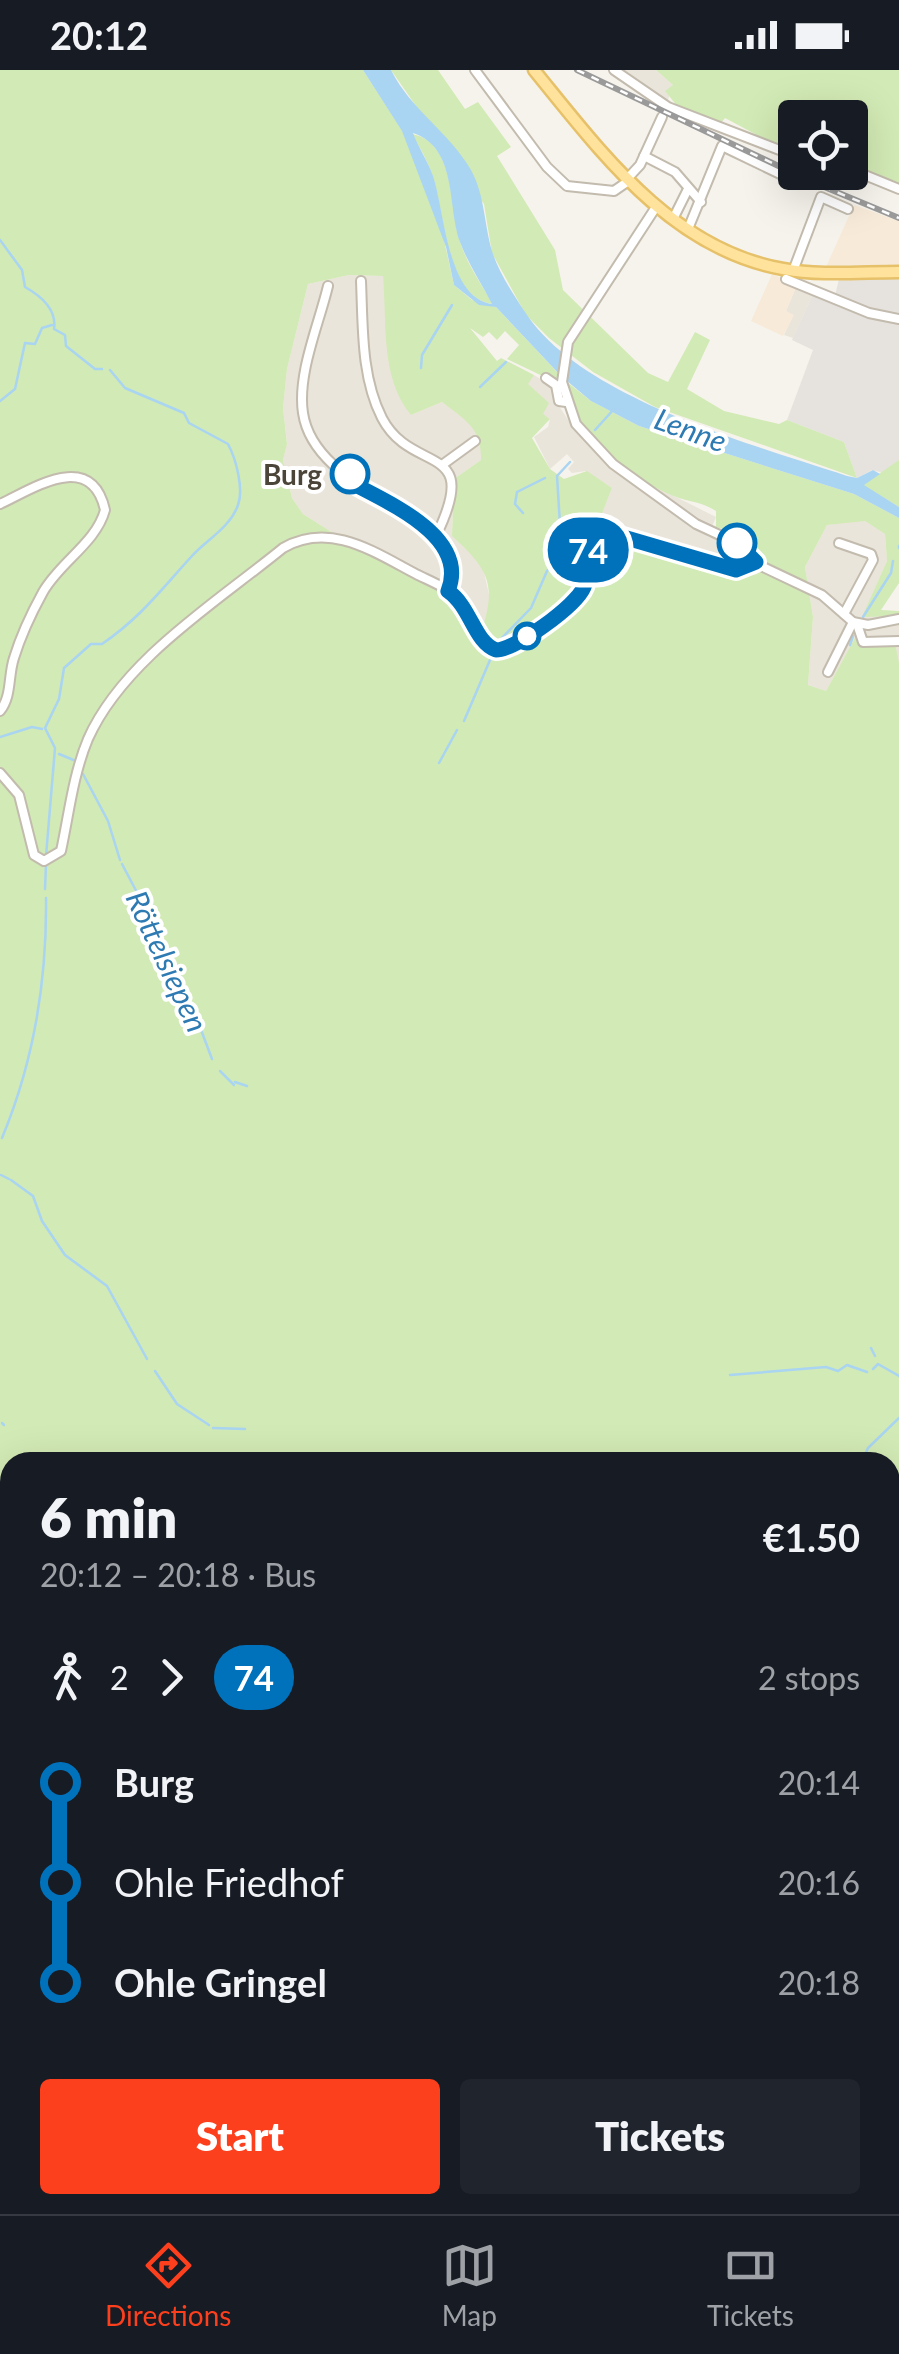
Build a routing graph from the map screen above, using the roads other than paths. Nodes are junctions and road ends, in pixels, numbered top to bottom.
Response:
1 (474, 70) edge
2 (534, 70) edge
3 (614, 70) edge
4 (662, 118) dead end
5 (778, 149) edge
6 (644, 156) junction
7 (778, 173) edge
8 (868, 176) edge
9 (627, 181) junction
10 (899, 190) edge
11 (687, 191) junction
12 (701, 202) junction
13 (656, 207) junction
14 (848, 209) dead end
15 (673, 219) junction
16 (688, 229) junction
17 (831, 272) junction
18 (899, 272) edge
19 (789, 275) junction
20 (361, 282) dead end
21 (328, 286) dead end
22 (833, 296) junction
23 (899, 319) edge
24 (546, 378) dead end
25 (565, 398) junction
26 (475, 441) dead end
27 (442, 465) junction
28 (0, 504) edge
29 (436, 536) junction
30 (839, 544) dead end
31 (756, 562) junction
32 (448, 591) junction
33 (844, 614) junction
34 (899, 619) edge
35 (855, 623) junction
36 (899, 642) edge
37 (828, 672) dead end
38 (0, 711) edge
39 (0, 774) edge

1 - 9 street
2 - 9 main road
3 - 5 street
4 - 6 street
6 - 9 street
6 - 11 street
7 - 12 street
8 - 10 street
9 - 13 main road
11 - 12 street
11 - 15 street
12 - 16 street
13 - 15 main road
13 - 25 street
14 - 19 street
15 - 16 main road
16 - 19 main road
17 - 18 main road
17 - 19 main road
17 - 22 street
19 - 22 street
20 - 27 street
21 - 29 street
22 - 23 street
24 - 25 street
25 - 31 street
26 - 27 street
27 - 29 street
28 - 38 street
29 - 32 street
30 - 33 street
31 - 32 street
31 - 33 street
32 - 39 street
33 - 35 street
34 - 35 street
35 - 36 street
35 - 37 street

